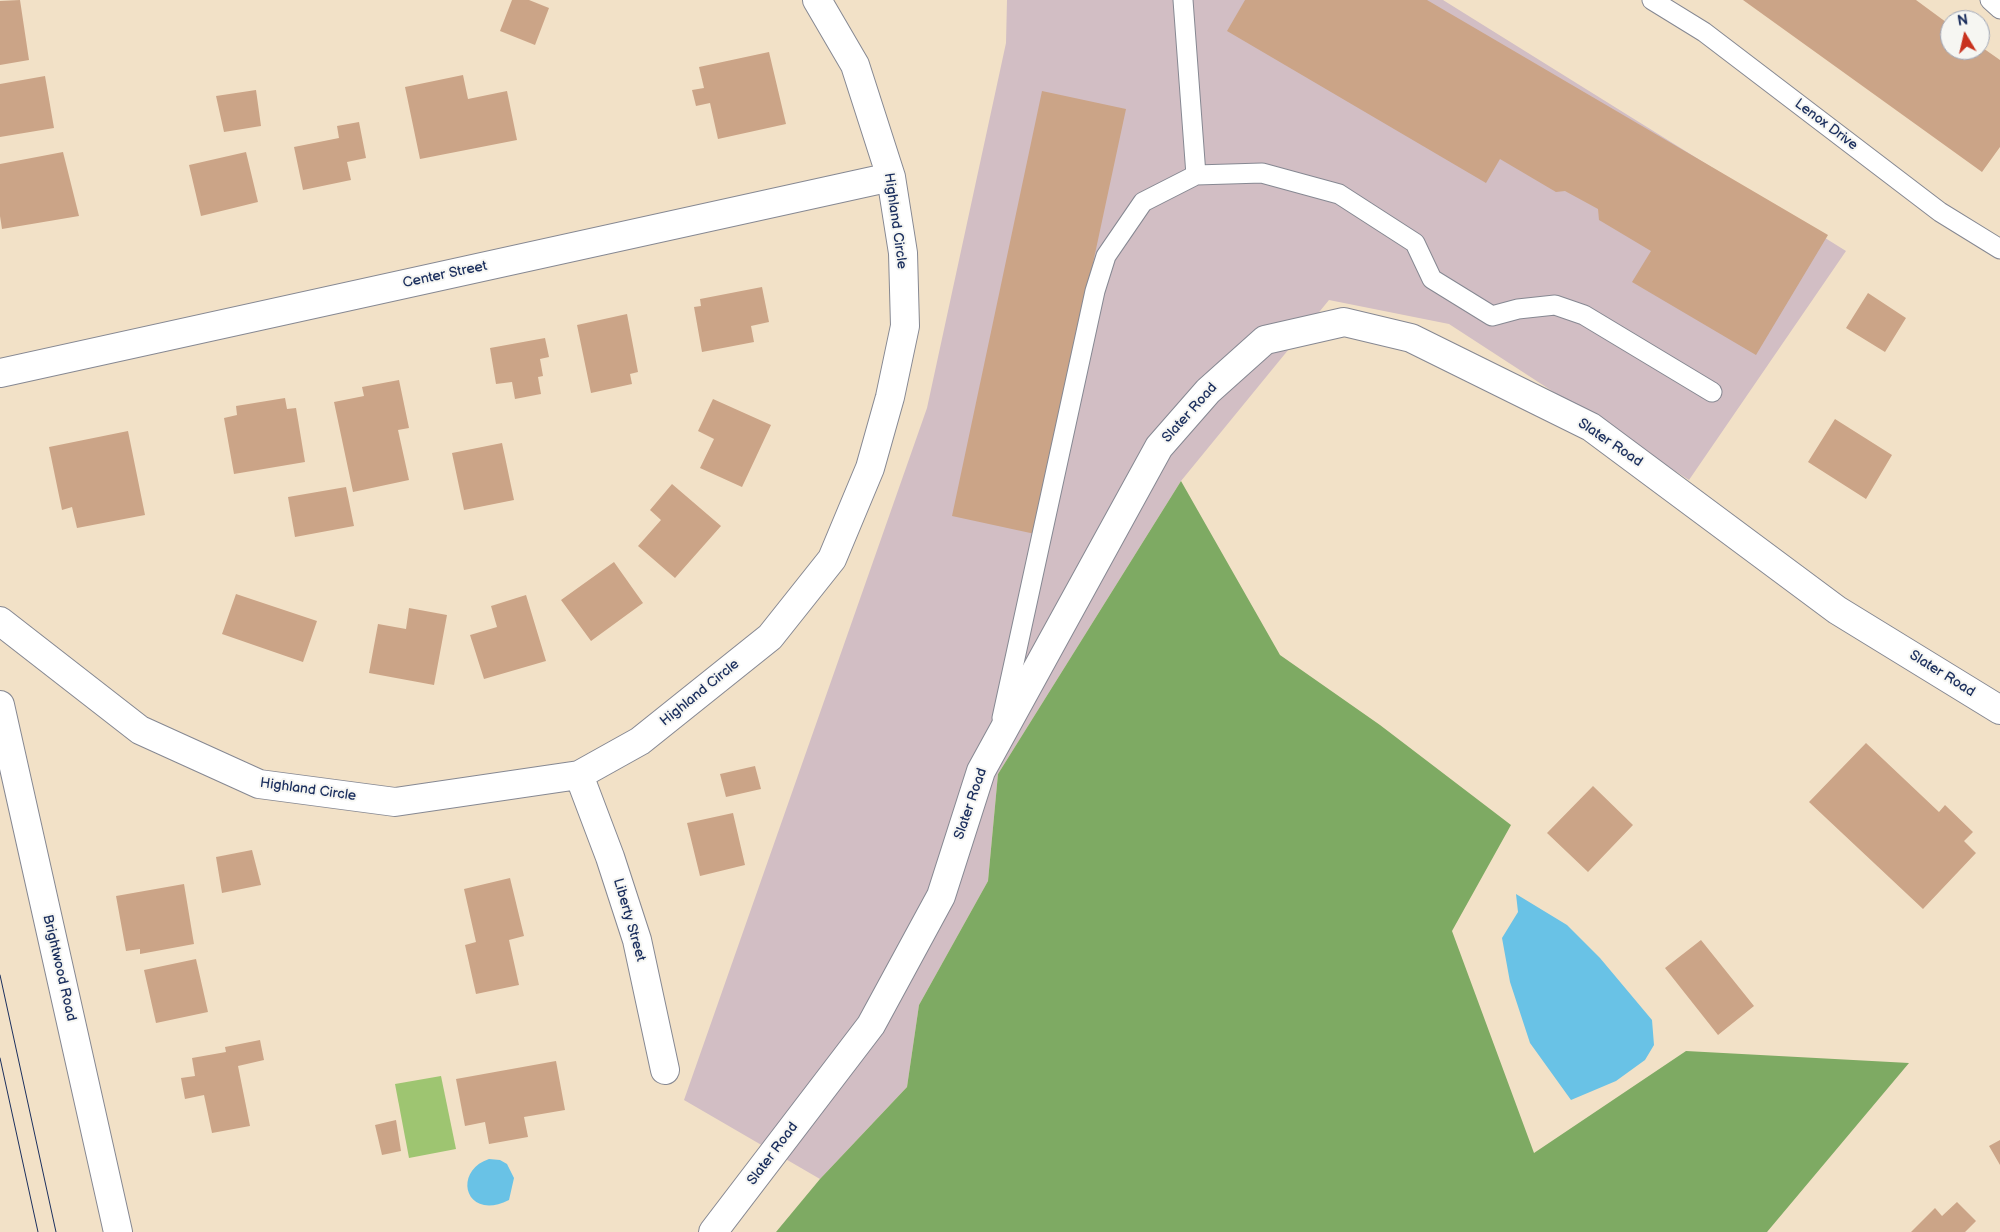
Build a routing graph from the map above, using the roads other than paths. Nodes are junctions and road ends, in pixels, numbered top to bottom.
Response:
1 (817, 0) edge
2 (1183, 0) edge
3 (1652, 0) edge
4 (1990, 0) edge
5 (2000, 9) edge
6 (1196, 175) junction
7 (891, 177) junction
8 (2000, 249) edge
9 (0, 373) edge
10 (1712, 392) dead end
11 (0, 621) edge
12 (0, 705) edge
13 (2000, 710) edge
14 (997, 742) junction
15 (579, 775) junction
16 (665, 1070) dead end
17 (118, 1232) edge
18 (713, 1232) edge

1 - 7 street, Highland Circle
2 - 6 lane
3 - 8 lane, Lenox Drive
4 - 5 lane
6 - 10 lane
6 - 14 lane
7 - 9 street, Center Street
7 - 15 street, Highland Circle
11 - 15 street, Highland Circle
12 - 17 street, Brightwood Road
13 - 14 street, Slater Road
14 - 18 street, Slater Road
15 - 16 street, Liberty Street

